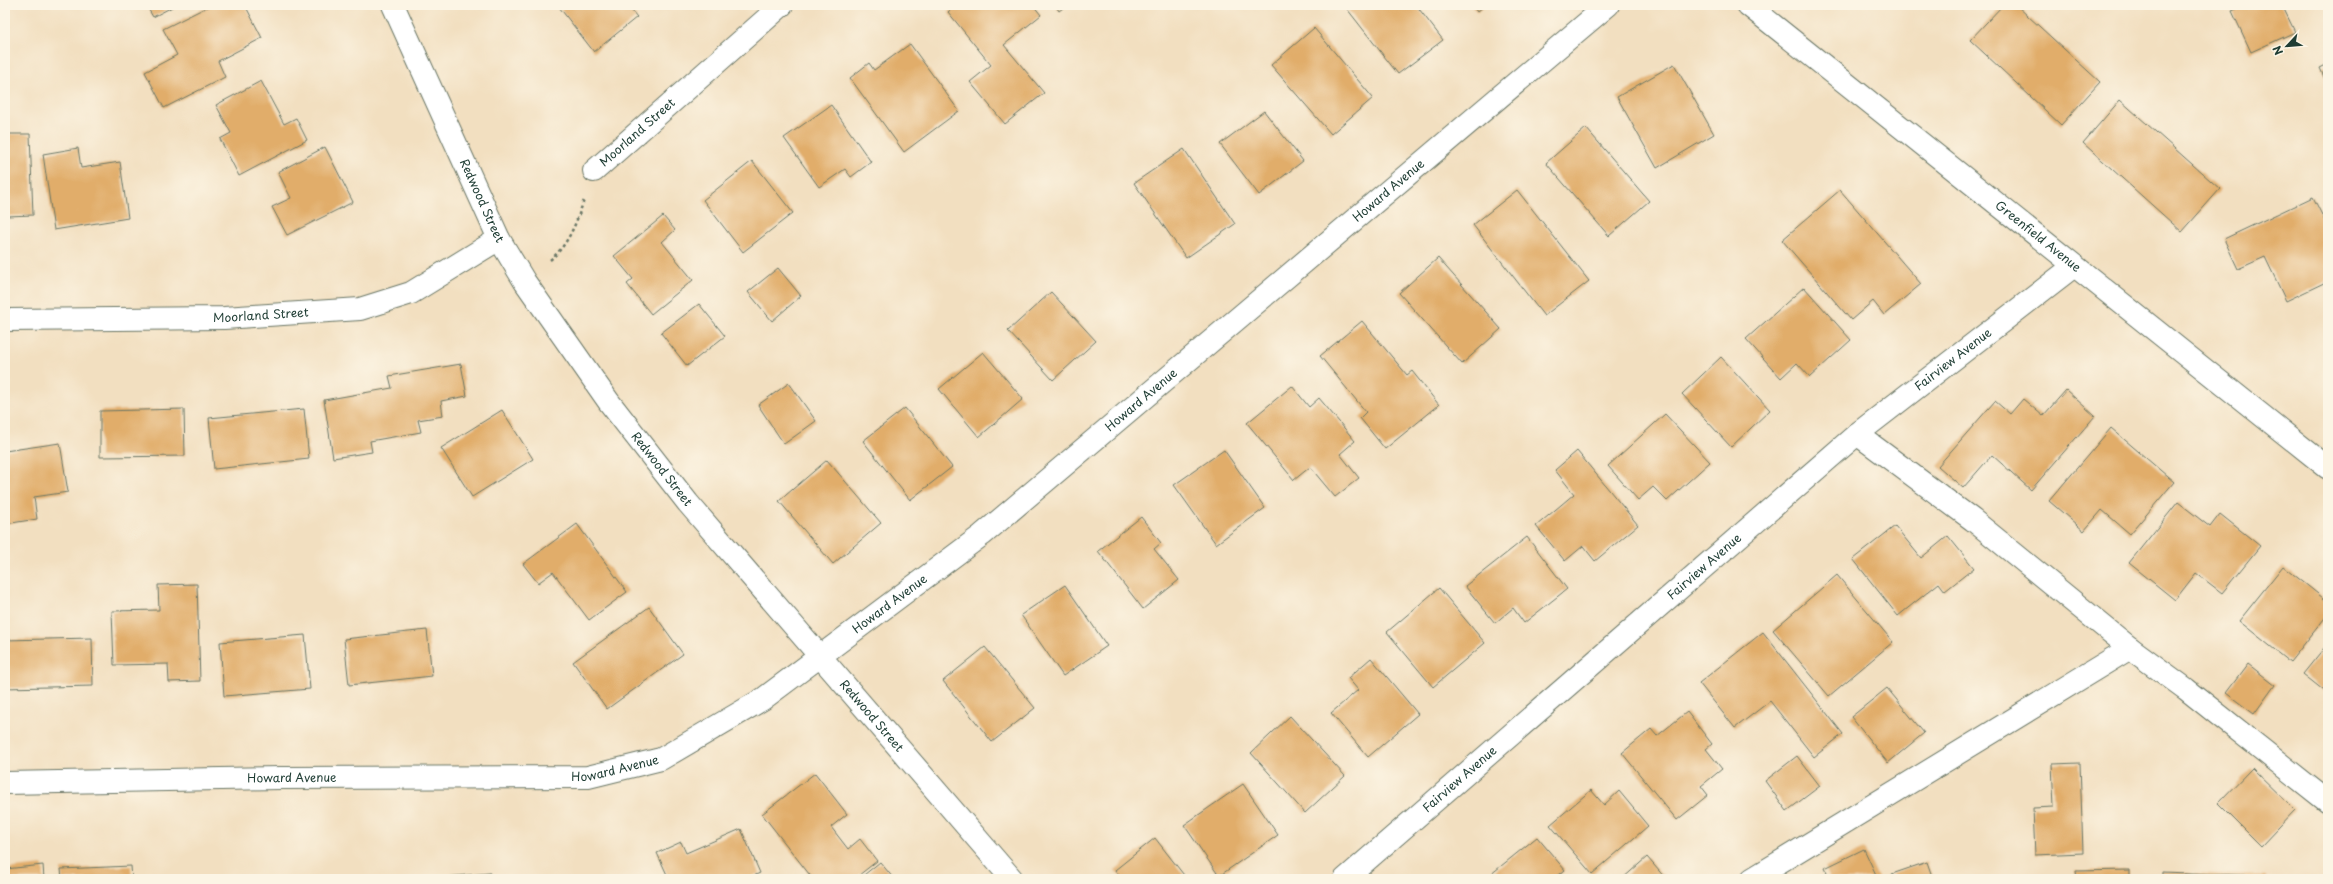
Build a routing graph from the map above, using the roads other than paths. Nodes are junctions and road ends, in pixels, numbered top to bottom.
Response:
1 (393, 5) edge
2 (782, 5) edge
3 (1608, 5) edge
4 (1748, 5) edge
5 (594, 171) road end
6 (499, 239) junction
7 (2074, 266) junction
8 (5, 320) edge
9 (1857, 434) junction
10 (2328, 468) edge
11 (2130, 648) junction
12 (820, 657) junction
13 (5, 784) edge
14 (2328, 802) edge
15 (1012, 879) edge
16 (1345, 879) edge
17 (1752, 879) edge

1 - 6 street, Redwood Street
2 - 5 street, Moorland Street
3 - 12 street, Howard Avenue
4 - 7 street, Greenfield Avenue
6 - 8 street, Moorland Street
6 - 12 street, Redwood Street
7 - 9 street, Fairview Avenue
7 - 10 street, Greenfield Avenue
9 - 11 street
9 - 16 street, Fairview Avenue
11 - 14 street
11 - 17 street
12 - 13 street, Howard Avenue
12 - 15 street, Redwood Street

